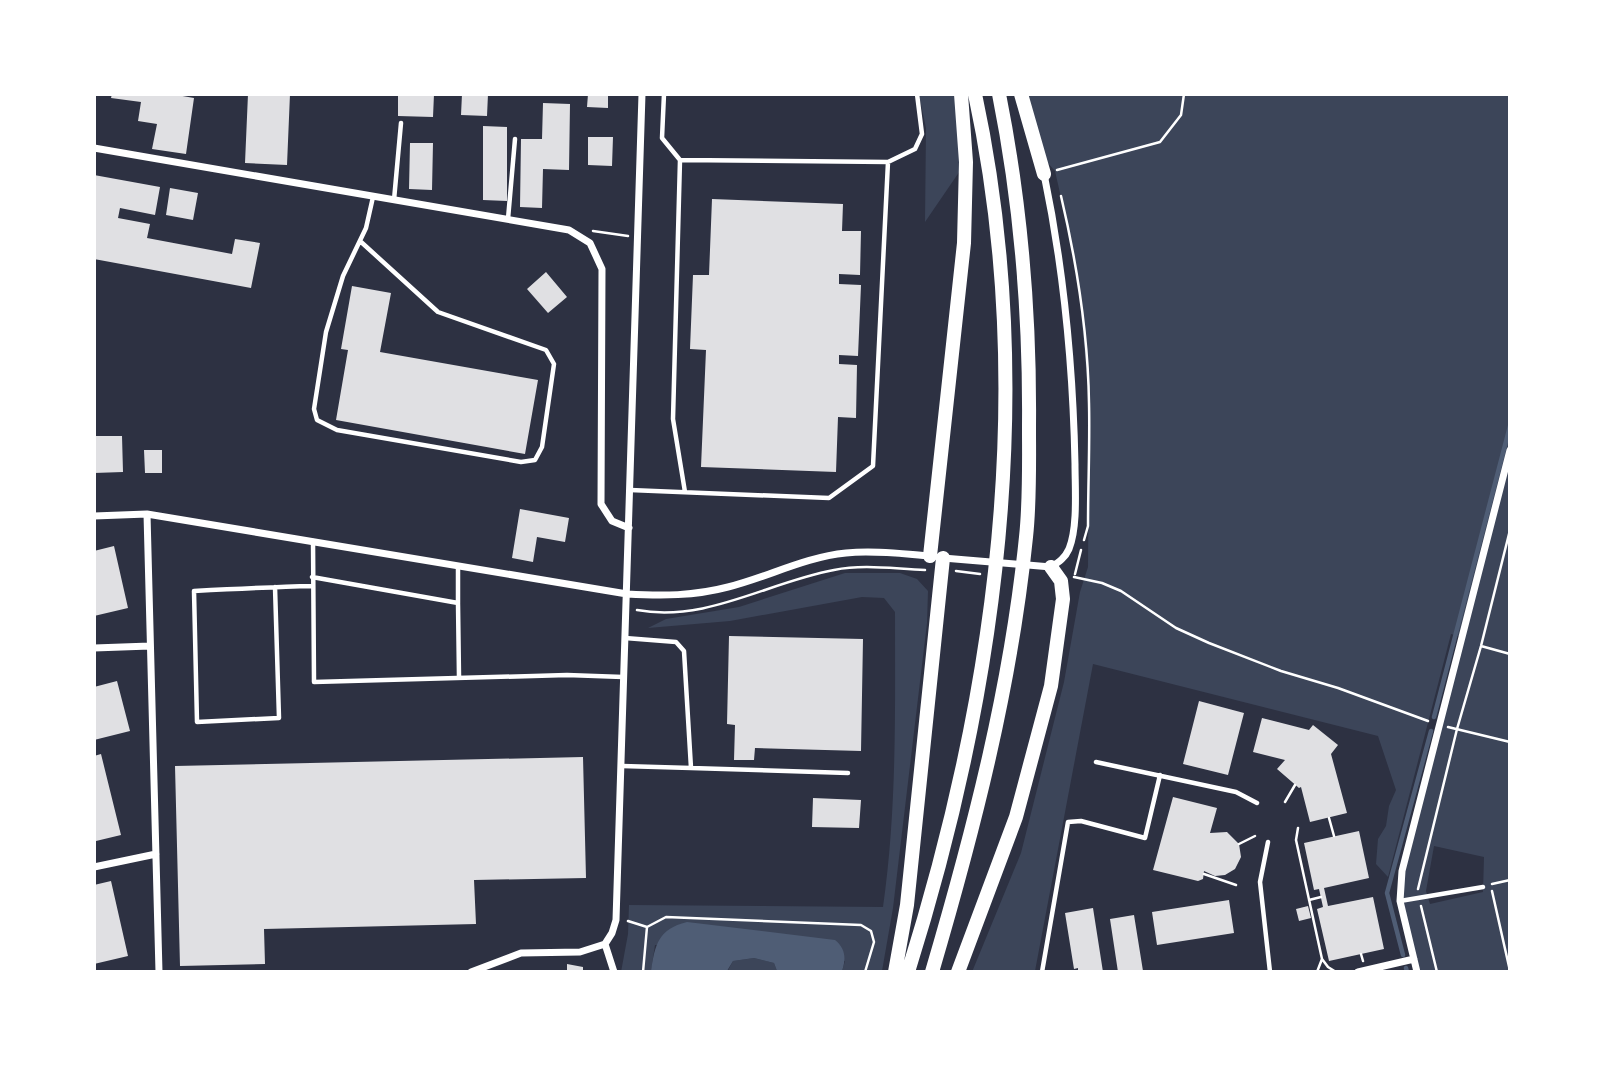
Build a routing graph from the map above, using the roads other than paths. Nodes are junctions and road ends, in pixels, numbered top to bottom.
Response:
1 (642, 94) edge
2 (664, 94) edge
3 (917, 94) edge
4 (961, 94) edge
5 (975, 94) edge
6 (999, 94) edge
7 (1021, 94) edge
8 (401, 122) dead end
9 (514, 139) dead end
10 (94, 148) edge
11 (680, 160) junction
12 (888, 162) junction
13 (1044, 174) joint
14 (373, 196) junction
15 (394, 200) junction
16 (508, 220) junction
17 (360, 241) junction
18 (1510, 450) edge
19 (630, 489) junction
20 (685, 492) junction
21 (147, 514) junction
22 (94, 516) edge
23 (629, 527) junction
24 (313, 541) junction
25 (938, 561) junction
26 (458, 566) junction
27 (1051, 567) junction
28 (312, 578) junction
29 (312, 586) junction
30 (275, 587) junction
31 (627, 594) junction
32 (458, 603) junction
33 (625, 638) junction
34 (150, 646) junction
35 (94, 648) edge
36 (458, 677) junction
37 (623, 677) junction
38 (1097, 762) dead end
39 (621, 766) junction
40 (691, 768) junction
41 (848, 773) dead end
42 (1160, 775) junction
43 (1257, 803) dead end
44 (1268, 842) dead end
45 (156, 854) junction
46 (94, 867) edge
47 (1483, 887) road end
48 (1401, 901) junction
49 (605, 944) junction
50 (1414, 959) junction
51 (159, 971) edge
52 (471, 971) edge
53 (614, 971) edge
54 (895, 971) edge
55 (908, 971) edge
56 (932, 971) edge
57 (958, 971) edge
58 (1042, 971) edge
59 (1270, 971) edge
60 (1359, 971) edge
61 (1417, 971) edge

1 - 19 street
2 - 11 lane
3 - 12 lane
4 - 25 highway
5 - 55 highway
6 - 56 highway
7 - 13 highway
8 - 15 lane
9 - 16 lane
10 - 14 street
11 - 12 lane
11 - 20 lane
12 - 20 lane
13 - 27 street
14 - 15 street
14 - 17 lane
15 - 16 street
16 - 23 street
17 - 17 lane
18 - 48 street
19 - 20 lane
19 - 23 street
21 - 22 street
21 - 24 street
21 - 34 street
23 - 31 street
24 - 26 street
24 - 28 lane
25 - 27 street
25 - 31 street
25 - 54 highway
26 - 31 street
26 - 32 lane
27 - 57 highway
28 - 29 lane
28 - 32 lane
29 - 30 lane
29 - 36 lane
30 - 30 lane
31 - 33 street
32 - 36 lane
33 - 37 street
33 - 40 lane
34 - 35 street
34 - 45 street
36 - 37 lane
37 - 39 street
38 - 42 lane
39 - 40 lane
39 - 49 street
40 - 41 lane
42 - 43 lane
42 - 58 lane
44 - 59 lane
45 - 46 street
45 - 51 street
47 - 48 lane
48 - 50 street
49 - 52 street
49 - 53 street
50 - 60 street
50 - 61 street

